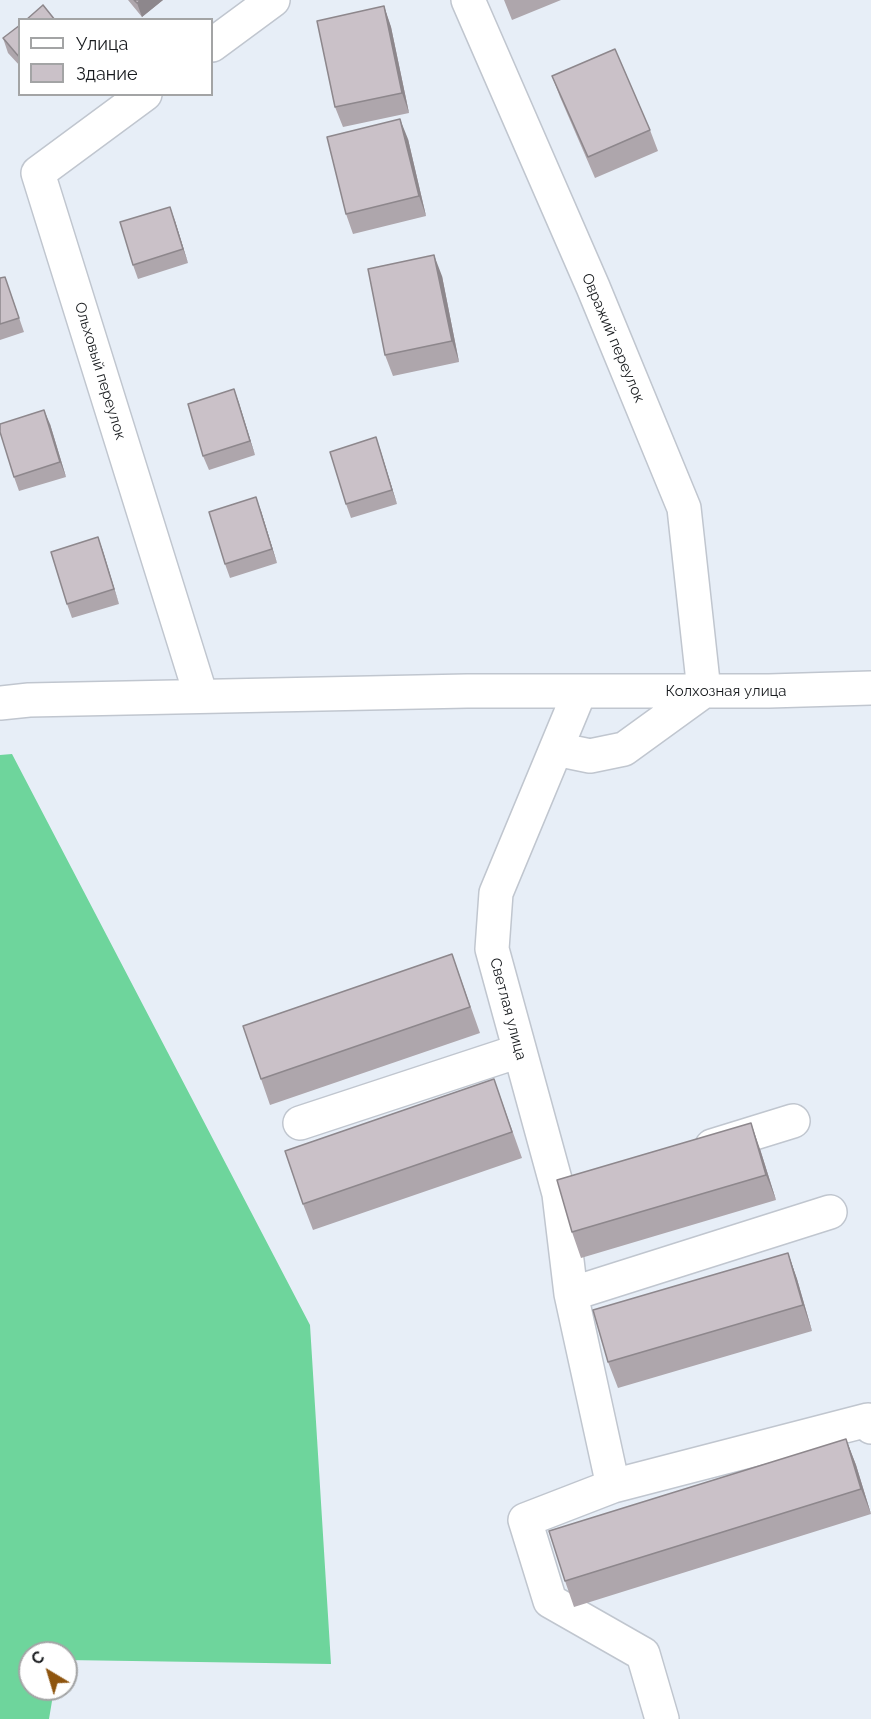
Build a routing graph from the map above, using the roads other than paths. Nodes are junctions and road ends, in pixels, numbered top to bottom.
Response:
1 (273, 0) edge
2 (468, 0) edge
3 (213, 44) edge
4 (142, 96) edge
5 (871, 688) edge
6 (580, 691) junction
7 (704, 692) junction
8 (201, 696) junction
9 (0, 703) edge
10 (556, 749) junction
11 (519, 1051) junction
12 (793, 1121) dead end
13 (300, 1123) dead end
14 (682, 1156) edge
15 (592, 1184) edge
16 (559, 1194) junction
17 (830, 1212) dead end
18 (571, 1294) junction
19 (871, 1427) edge
20 (613, 1486) junction
21 (662, 1719) edge

1 - 3 street
2 - 7 street, Овражий переулок
4 - 8 street, Ольховый переулок
5 - 7 street, Колхозная улица
6 - 7 street, Колхозная улица
6 - 8 street, Колхозная улица
6 - 10 street, Светлая улица
7 - 10 street
8 - 9 street, Колхозная улица
10 - 11 street, Светлая улица
11 - 13 street
11 - 16 street, Светлая улица
12 - 14 street
15 - 16 street
16 - 18 street, Светлая улица
17 - 18 street
18 - 20 street, Светлая улица
19 - 20 street
20 - 21 street

